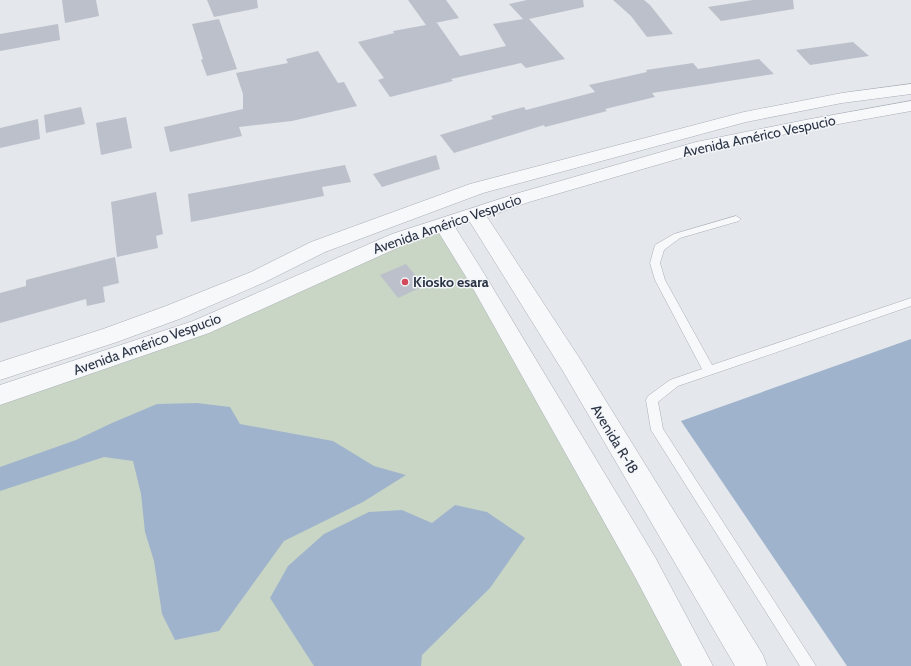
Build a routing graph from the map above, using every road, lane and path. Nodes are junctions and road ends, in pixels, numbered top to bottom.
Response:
1 (911, 89) edge
2 (911, 106) edge
3 (475, 214) junction
4 (736, 219) dead end
5 (442, 224) junction
6 (911, 302) edge
7 (0, 371) edge
8 (709, 371) junction
9 (0, 395) edge
10 (698, 666) edge
11 (752, 666) edge
12 (809, 666) edge

1 - 7 street, Avenida Américo Vespucio
2 - 3 street, Avenida Américo Vespucio
3 - 5 street, Avenida Américo Vespucio
3 - 11 street, Avenida R-18
4 - 8 lane
5 - 9 street, Avenida Américo Vespucio
5 - 10 street
6 - 8 lane
8 - 12 lane

